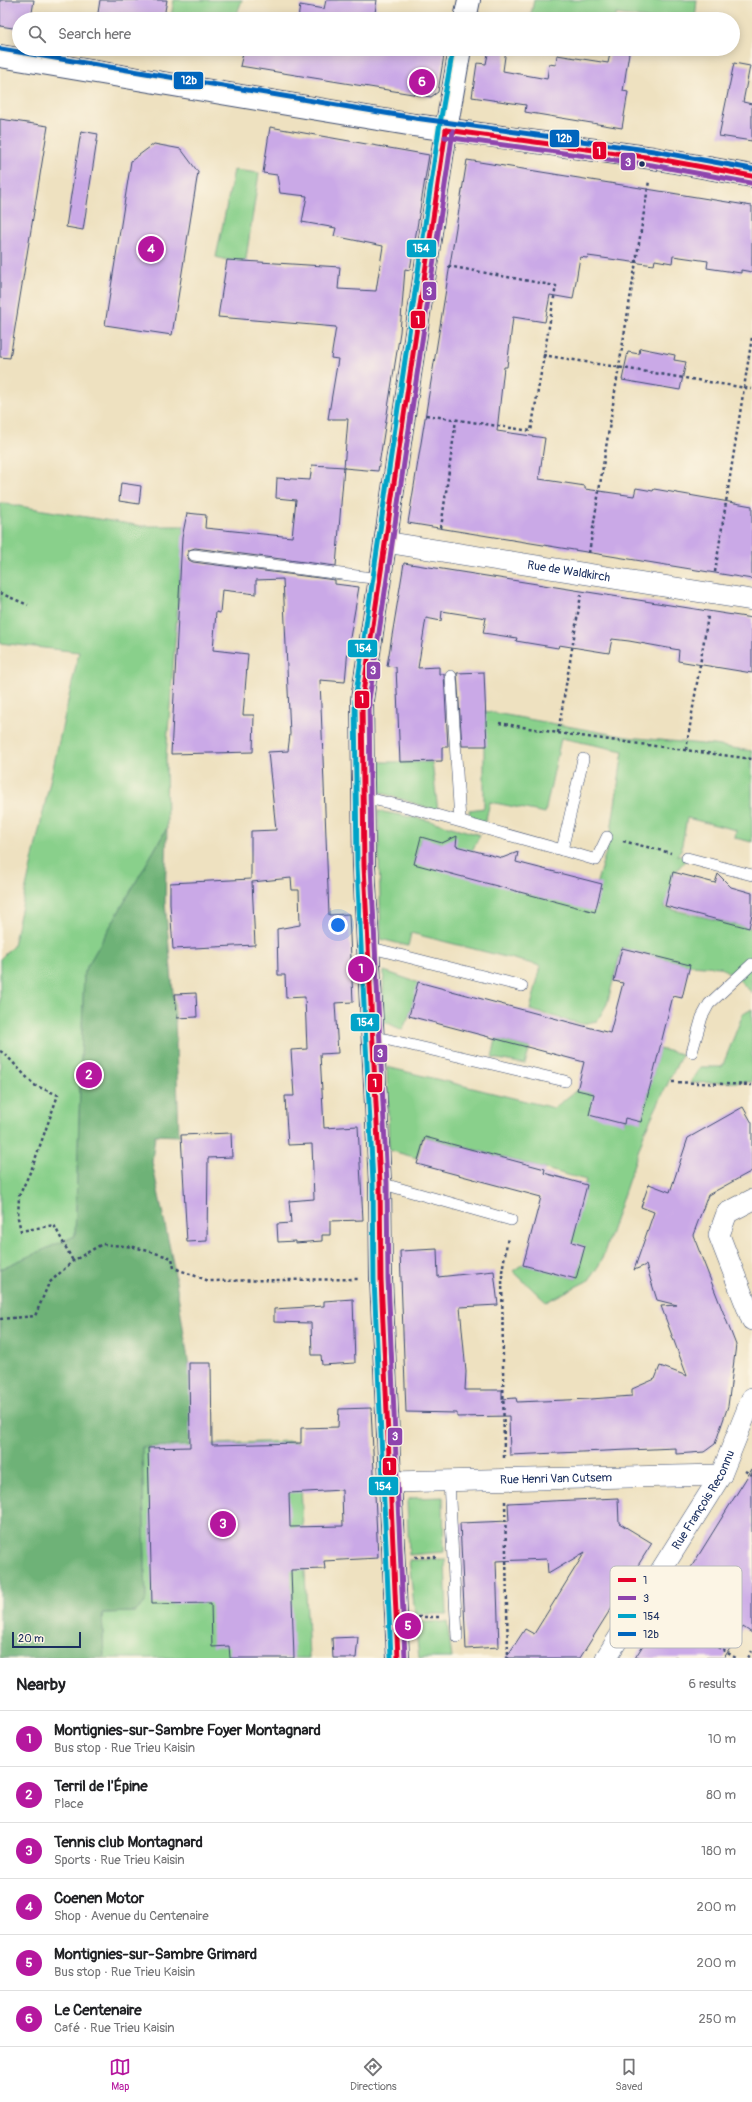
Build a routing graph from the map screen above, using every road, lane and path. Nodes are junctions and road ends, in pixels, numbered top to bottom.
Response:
1 (469, 0) edge
2 (466, 12) edge
3 (0, 56) edge
4 (459, 56) edge
5 (446, 130) junction
6 (653, 158) junction
7 (752, 176) edge
8 (426, 262) junction
9 (752, 337) edge
10 (543, 355) junction
11 (619, 368) junction
12 (744, 388) junction
13 (752, 389) edge
14 (404, 412) junction
15 (456, 420) junction
16 (385, 542) junction
17 (438, 551) junction
18 (194, 555) dead end
19 (585, 574) junction
20 (380, 579) junction
21 (0, 593) edge
22 (712, 594) junction
23 (752, 600) edge
24 (28, 604) dead end
25 (451, 676) dead end
26 (499, 723) dead end
27 (558, 733) junction
28 (686, 750) junction
29 (583, 759) dead end
30 (752, 759) edge
31 (363, 797) junction
32 (460, 821) junction
33 (607, 837) joint
34 (562, 850) junction
35 (689, 859) joint
36 (752, 875) edge
37 (368, 947) junction
38 (752, 964) edge
39 (522, 986) dead end
40 (372, 1036) junction
41 (0, 1051) edge
42 (692, 1052) dead end
43 (565, 1081) dead end
44 (672, 1082) dead end
45 (752, 1085) edge
46 (380, 1183) junction
47 (752, 1200) edge
48 (511, 1220) joint
49 (73, 1261) junction
50 (381, 1279) junction
51 (0, 1319) edge
52 (752, 1320) edge
53 (752, 1398) edge
54 (721, 1475) junction
55 (504, 1480) junction
56 (448, 1481) junction
57 (391, 1482) junction
58 (452, 1556) junction
59 (394, 1558) junction
60 (664, 1566) edge
61 (455, 1616) junction
62 (396, 1618) junction
63 (456, 1637) dead end
64 (612, 1648) edge
65 (719, 1648) edge
66 (752, 1651) edge
67 (398, 1658) edge
68 (508, 1658) edge
69 (606, 1658) edge
70 (736, 1658) edge
71 (748, 1658) edge

1 - 2 street
3 - 5 street
4 - 5 street
5 - 6 street
5 - 8 street
6 - 7 street
6 - 11 path
8 - 10 path
8 - 14 street
9 - 12 path
10 - 11 path
10 - 15 path
11 - 12 path
11 - 19 path
12 - 13 path
12 - 22 path
14 - 15 path
14 - 16 street
15 - 17 path
16 - 17 street, Rue de Waldkirch
16 - 20 street
17 - 19 street, Rue de Waldkirch
18 - 20 lane
19 - 22 street, Rue de Waldkirch
19 - 27 path
20 - 31 street
21 - 24 path
22 - 23 street, Rue de Waldkirch
22 - 28 path
25 - 32 lane
26 - 27 path
27 - 28 path
28 - 30 path
29 - 34 lane
31 - 32 lane
31 - 37 street
32 - 34 lane
33 - 34 lane
33 - 35 path
35 - 36 lane
37 - 39 lane
37 - 40 street
38 - 42 lane
40 - 43 lane
40 - 46 street
41 - 49 path
44 - 45 path
46 - 48 lane
46 - 50 street
47 - 52 street
48 - 55 path
49 - 50 path
49 - 51 path
50 - 57 street
53 - 54 street, Rue François Reconnu
54 - 55 street, Rue Henri Van Cutsem
54 - 60 street, Rue François Reconnu
55 - 56 street, Rue Henri Van Cutsem
55 - 68 path
56 - 57 street, Rue Henri Van Cutsem
56 - 58 lane
57 - 59 street
58 - 59 path
58 - 61 lane
59 - 62 street
61 - 62 path
61 - 63 lane
62 - 67 street
64 - 69 street, Rue François Reconnu
65 - 70 path
66 - 71 path

